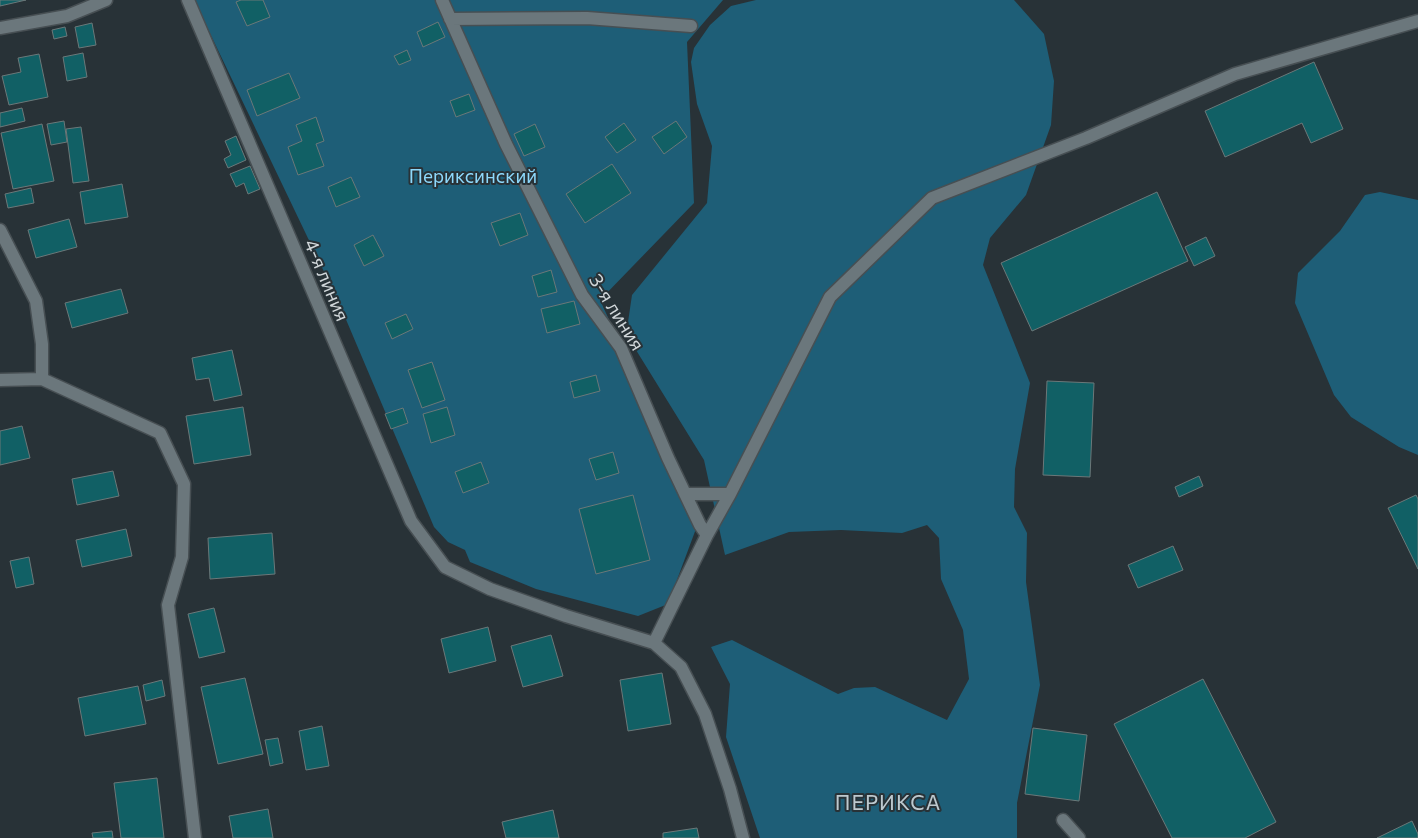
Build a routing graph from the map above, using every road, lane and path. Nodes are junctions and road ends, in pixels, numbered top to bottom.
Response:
1 (106, 0) edge
2 (188, 0) edge
3 (442, 0) edge
4 (450, 19) junction
5 (1418, 21) edge
6 (692, 26) dead end
7 (0, 28) edge
8 (0, 230) edge
9 (42, 379) junction
10 (0, 380) edge
11 (686, 494) junction
12 (730, 494) junction
13 (706, 535) junction
14 (654, 643) junction
15 (1063, 820) dead end
16 (195, 838) edge
17 (743, 838) edge
18 (1079, 838) edge

1 - 7 street
2 - 14 street, 4-я линия
3 - 4 street, 3-я линия
4 - 6 street
4 - 11 street, 3-я линия
5 - 12 street
8 - 9 street
9 - 10 street
9 - 16 street
11 - 12 street
11 - 13 street, 3-я линия
12 - 13 street
13 - 14 street
14 - 17 street
15 - 18 street

